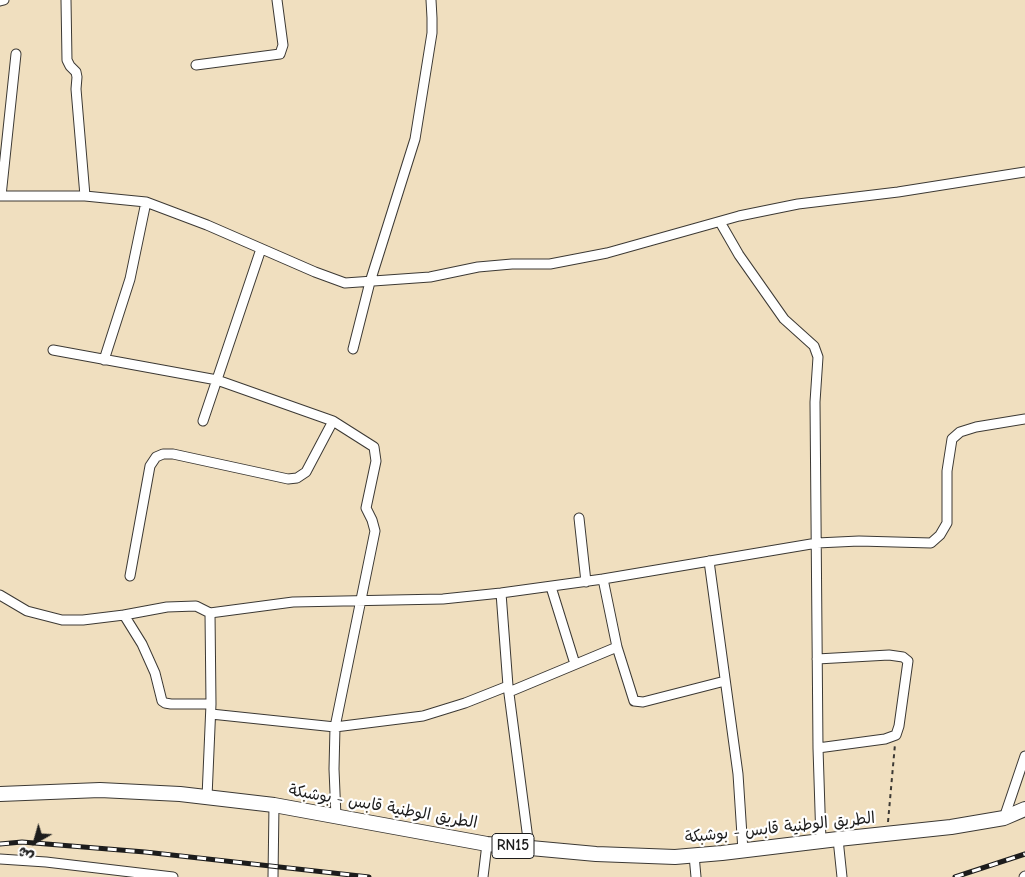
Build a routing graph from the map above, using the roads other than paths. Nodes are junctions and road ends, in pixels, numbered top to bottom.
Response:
1 (66, 0) edge
2 (277, 0) edge
3 (431, 0) edge
4 (16, 54) dead end
5 (196, 65) dead end
6 (1025, 172) edge
7 (1, 196) edge
8 (85, 196) junction
9 (146, 202) junction
10 (720, 222) junction
11 (261, 249) junction
12 (370, 282) junction
13 (353, 349) dead end
14 (53, 350) dead end
15 (104, 360) junction
16 (217, 380) junction
17 (1025, 419) edge
18 (333, 420) junction
19 (203, 421) dead end
20 (579, 518) dead end
21 (817, 543) junction
22 (709, 561) junction
23 (130, 576) dead end
24 (603, 579) junction
25 (586, 582) junction
26 (551, 587) junction
27 (501, 593) junction
28 (0, 595) edge
29 (360, 602) junction
30 (210, 613) junction
31 (124, 615) junction
32 (617, 647) junction
33 (817, 659) junction
34 (575, 664) junction
35 (725, 681) junction
36 (509, 689) junction
37 (211, 704) junction
38 (211, 714) junction
39 (335, 727) junction
40 (818, 748) junction
41 (1025, 756) edge
42 (0, 794) edge
43 (207, 797) junction
44 (274, 805) junction
45 (1025, 809) edge
46 (336, 817) junction
47 (1004, 818) junction
48 (838, 839) junction
49 (822, 841) junction
50 (487, 844) junction
51 (529, 847) junction
52 (743, 851) junction
53 (694, 856) junction
54 (0, 859) edge
55 (128, 874) edge
56 (173, 877) edge
57 (273, 877) edge
58 (483, 877) edge
59 (696, 877) edge
60 (842, 877) edge

1 - 8 street
2 - 5 street
3 - 12 street
4 - 7 street
6 - 10 street
7 - 8 street
8 - 9 street
9 - 11 street
9 - 15 street
10 - 12 street
10 - 21 street
11 - 12 street
11 - 16 street
12 - 13 street
14 - 15 street
15 - 16 street
16 - 18 street
16 - 19 street
17 - 21 street
18 - 23 street
18 - 29 street
20 - 25 street
21 - 22 street
21 - 33 street
22 - 24 street
22 - 35 street
24 - 25 street
24 - 32 street
25 - 26 street
26 - 27 street
26 - 34 street
27 - 29 street
27 - 36 street
28 - 31 street
29 - 30 street
29 - 39 street
30 - 31 street
30 - 37 street
31 - 37 street
32 - 34 street
32 - 35 street
33 - 40 street
33 - 40 street
34 - 36 street
35 - 52 street
36 - 39 street
36 - 51 street
37 - 38 street
38 - 39 street
38 - 43 street
39 - 46 street
40 - 49 street
41 - 47 street
42 - 43 main road, الطريق الوطنية قابس - بوشبكة / RN15
43 - 44 main road, الطريق الوطنية قابس - بوشبكة / RN15
44 - 46 main road, الطريق الوطنية قابس - بوشبكة / RN15
44 - 57 street
45 - 47 main road, الطريق الوطنية قابس - بوشبكة / RN15
46 - 50 main road, الطريق الوطنية قابس - بوشبكة / RN15
47 - 48 main road, الطريق الوطنية قابس - بوشبكة / RN15
48 - 49 main road, الطريق الوطنية قابس - بوشبكة / RN15
48 - 60 street
49 - 52 main road, الطريق الوطنية قابس - بوشبكة / RN15
50 - 51 main road, الطريق الوطنية قابس - بوشبكة / RN15
50 - 58 street
51 - 53 main road, الطريق الوطنية قابس - بوشبكة / RN15
52 - 53 main road, الطريق الوطنية قابس - بوشبكة / RN15
53 - 59 street
54 - 55 street
55 - 56 street

